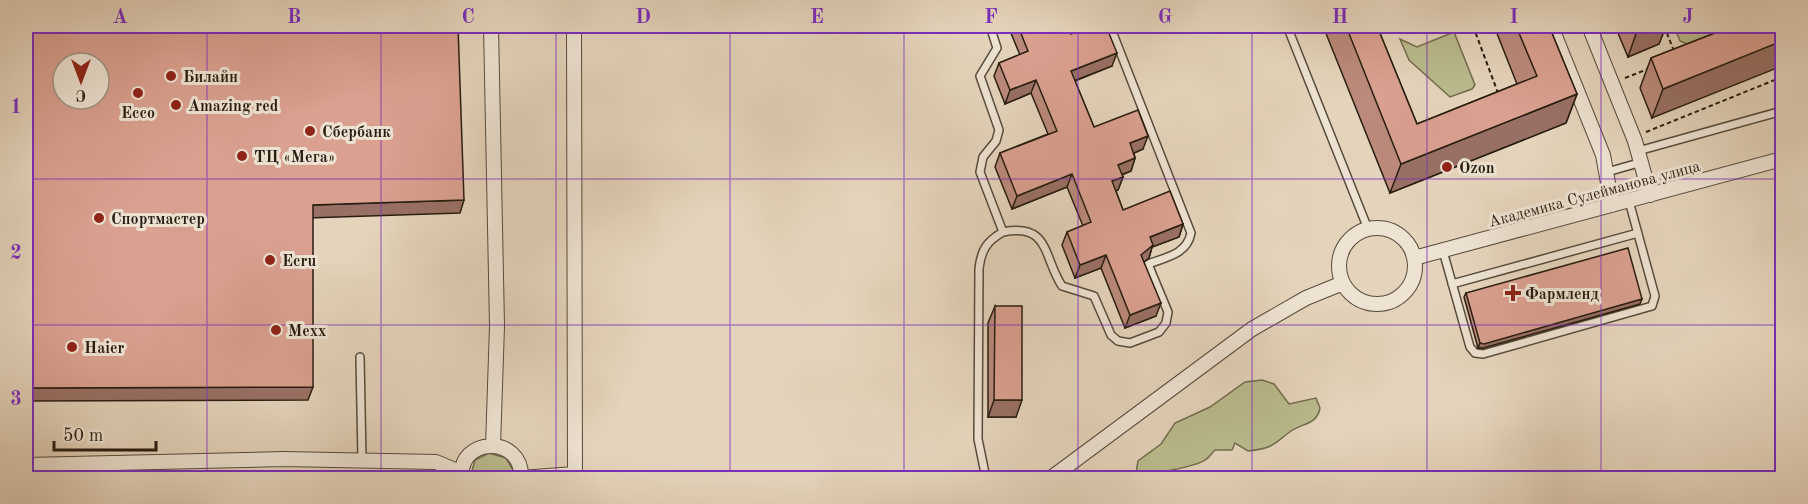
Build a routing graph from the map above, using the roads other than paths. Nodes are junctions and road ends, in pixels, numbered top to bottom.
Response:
1 (491, 26) edge
2 (574, 26) edge
3 (990, 26) edge
4 (1058, 26) edge
5 (1087, 26) edge
6 (1110, 26) edge
7 (1287, 26) edge
8 (1551, 26) edge
9 (1588, 26) edge
10 (1782, 111) edge
11 (1640, 157) junction
12 (1782, 159) edge
13 (1607, 172) junction
14 (1650, 195) junction
15 (1629, 201) junction
16 (1612, 205) junction
17 (1368, 229) junction
18 (1003, 232) junction
19 (1638, 233) junction
20 (1443, 251) junction
21 (1414, 258) junction
22 (1343, 283) junction
23 (1452, 284) junction
24 (360, 357) dead end
25 (493, 446) junction
26 (362, 460) junction
27 (26, 465) edge
28 (462, 476) edge
29 (575, 476) edge
30 (521, 478) edge
31 (986, 478) edge
32 (1051, 478) edge

1 - 25 street
2 - 29 street
3 - 18 lane
4 - 5 lane
6 - 18 lane
7 - 17 lane
8 - 13 street
9 - 11 street
10 - 11 lane
11 - 13 lane
11 - 14 street
12 - 14 street, Академика Сулейманова улица
13 - 16 street
14 - 15 street, Академика Сулейманова улица
15 - 16 street, Академика Сулейманова улица
15 - 19 lane
16 - 20 street, Академика Сулейманова улица
17 - 21 street
17 - 22 street
18 - 31 lane
19 - 23 lane
19 - 23 lane
20 - 21 street, Академика Сулейманова улица
20 - 23 lane
21 - 22 street
22 - 32 street
24 - 26 lane
25 - 28 street
25 - 30 street
26 - 27 street
26 - 28 street
29 - 30 street

